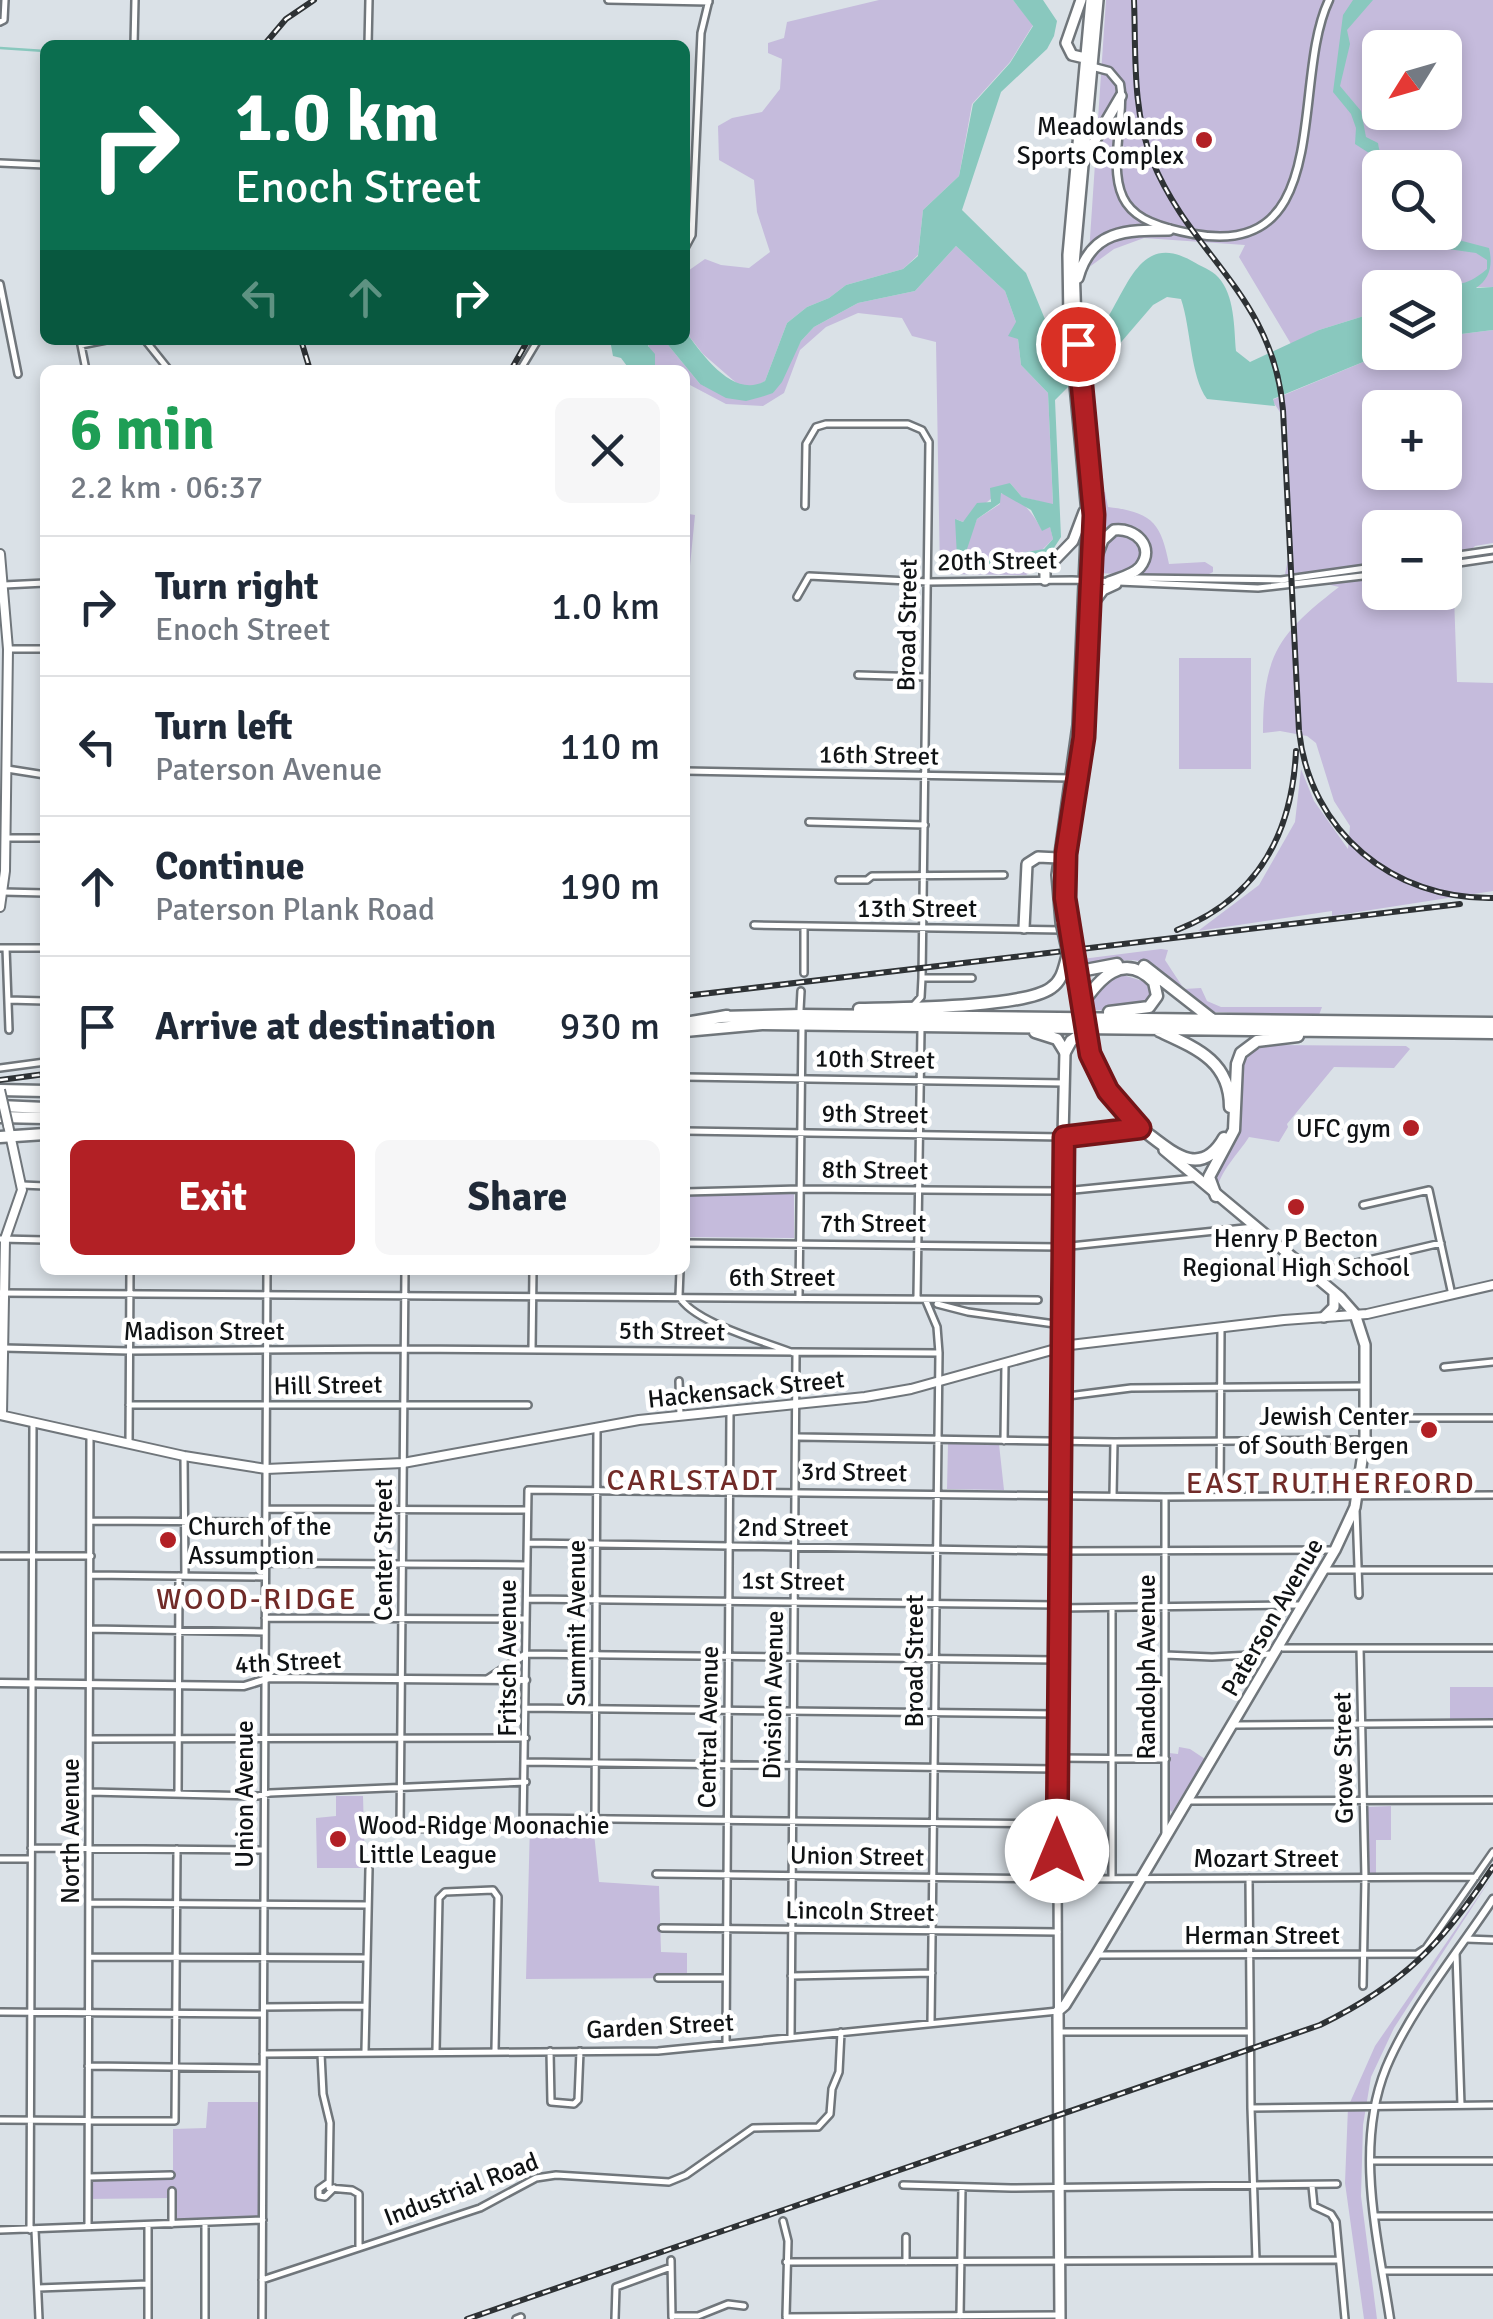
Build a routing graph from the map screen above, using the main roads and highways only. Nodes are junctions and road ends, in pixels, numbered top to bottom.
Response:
1 (1081, 0) edge
2 (1094, 0) edge
3 (1088, 62) junction
4 (1122, 96) road end
5 (1082, 168) junction
6 (1169, 230) road end
7 (1074, 290) junction
8 (1075, 345) junction
9 (1079, 386) junction
10 (1087, 505) junction
11 (0, 554) edge
12 (1092, 568) junction
13 (1045, 580) road end
14 (1088, 581) junction
15 (1109, 582) road end
16 (1124, 582) road end
17 (1090, 609) junction
18 (1059, 858) junction
19 (0, 907) edge
20 (1065, 922) junction
21 (1024, 928) road end
22 (1068, 954) joint
23 (1072, 969) junction
24 (1081, 1007) junction
25 (720, 1017) junction
26 (1053, 1018) junction
27 (1214, 1020) junction
28 (690, 1022) edge
29 (1493, 1023) edge
30 (980, 1026) junction
31 (1155, 1028) junction
32 (690, 1030) edge
33 (1338, 1031) junction
34 (1493, 1033) edge
35 (1088, 1034) junction
36 (1065, 1052) junction
37 (0, 1090) edge
38 (40, 1091) edge
39 (0, 1106) edge
40 (40, 1108) edge
41 (1124, 1112) junction
42 (40, 1119) edge
43 (5, 1128) edge
44 (1140, 1128) junction
45 (1109, 1132) junction
46 (40, 1133) edge
47 (1216, 1196) junction
48 (2, 1239) edge
49 (1493, 1285) edge
50 (1334, 1292) junction
51 (2, 1294) edge
52 (1355, 1314) junction
53 (1324, 1317) junction
54 (1, 1415) edge
55 (1060, 2317) edge

1 - 3 main road
2 - 3 main road
3 - 5 main road
3 - 8 main road
4 - 5 main road
5 - 7 main road
6 - 7 main road
7 - 8 main road
8 - 9 main road
9 - 10 main road
9 - 12 main road
10 - 13 main road
10 - 14 main road
11 - 19 main road
12 - 14 main road
12 - 15 main road
14 - 17 main road
14 - 18 main road
16 - 17 main road
17 - 20 main road
18 - 20 main road
18 - 21 main road
20 - 22 main road, bridge
20 - 23 main road, bridge
22 - 23 highway
23 - 24 main road
23 - 25 highway
23 - 27 highway
24 - 26 highway
24 - 35 main road, bridge
25 - 26 highway
25 - 28 highway
26 - 27 highway
27 - 29 highway
30 - 32 highway
30 - 35 highway
30 - 36 highway
31 - 33 highway
31 - 35 highway
31 - 44 highway
33 - 34 highway
33 - 47 highway
35 - 36 highway
35 - 41 main road
36 - 45 main road
37 - 38 highway
37 - 43 main road, bridge
39 - 40 highway
41 - 44 main road
41 - 45 main road
42 - 43 highway
43 - 46 highway
43 - 48 main road
44 - 45 main road
44 - 47 main road
47 - 50 main road
48 - 51 main road
49 - 52 main road, Hackensack Street
50 - 52 main road
50 - 53 main road
51 - 54 main road
52 - 53 main road, Hackensack Street
52 - 55 main road, Paterson Avenue
53 - 54 main road, Hackensack Street

